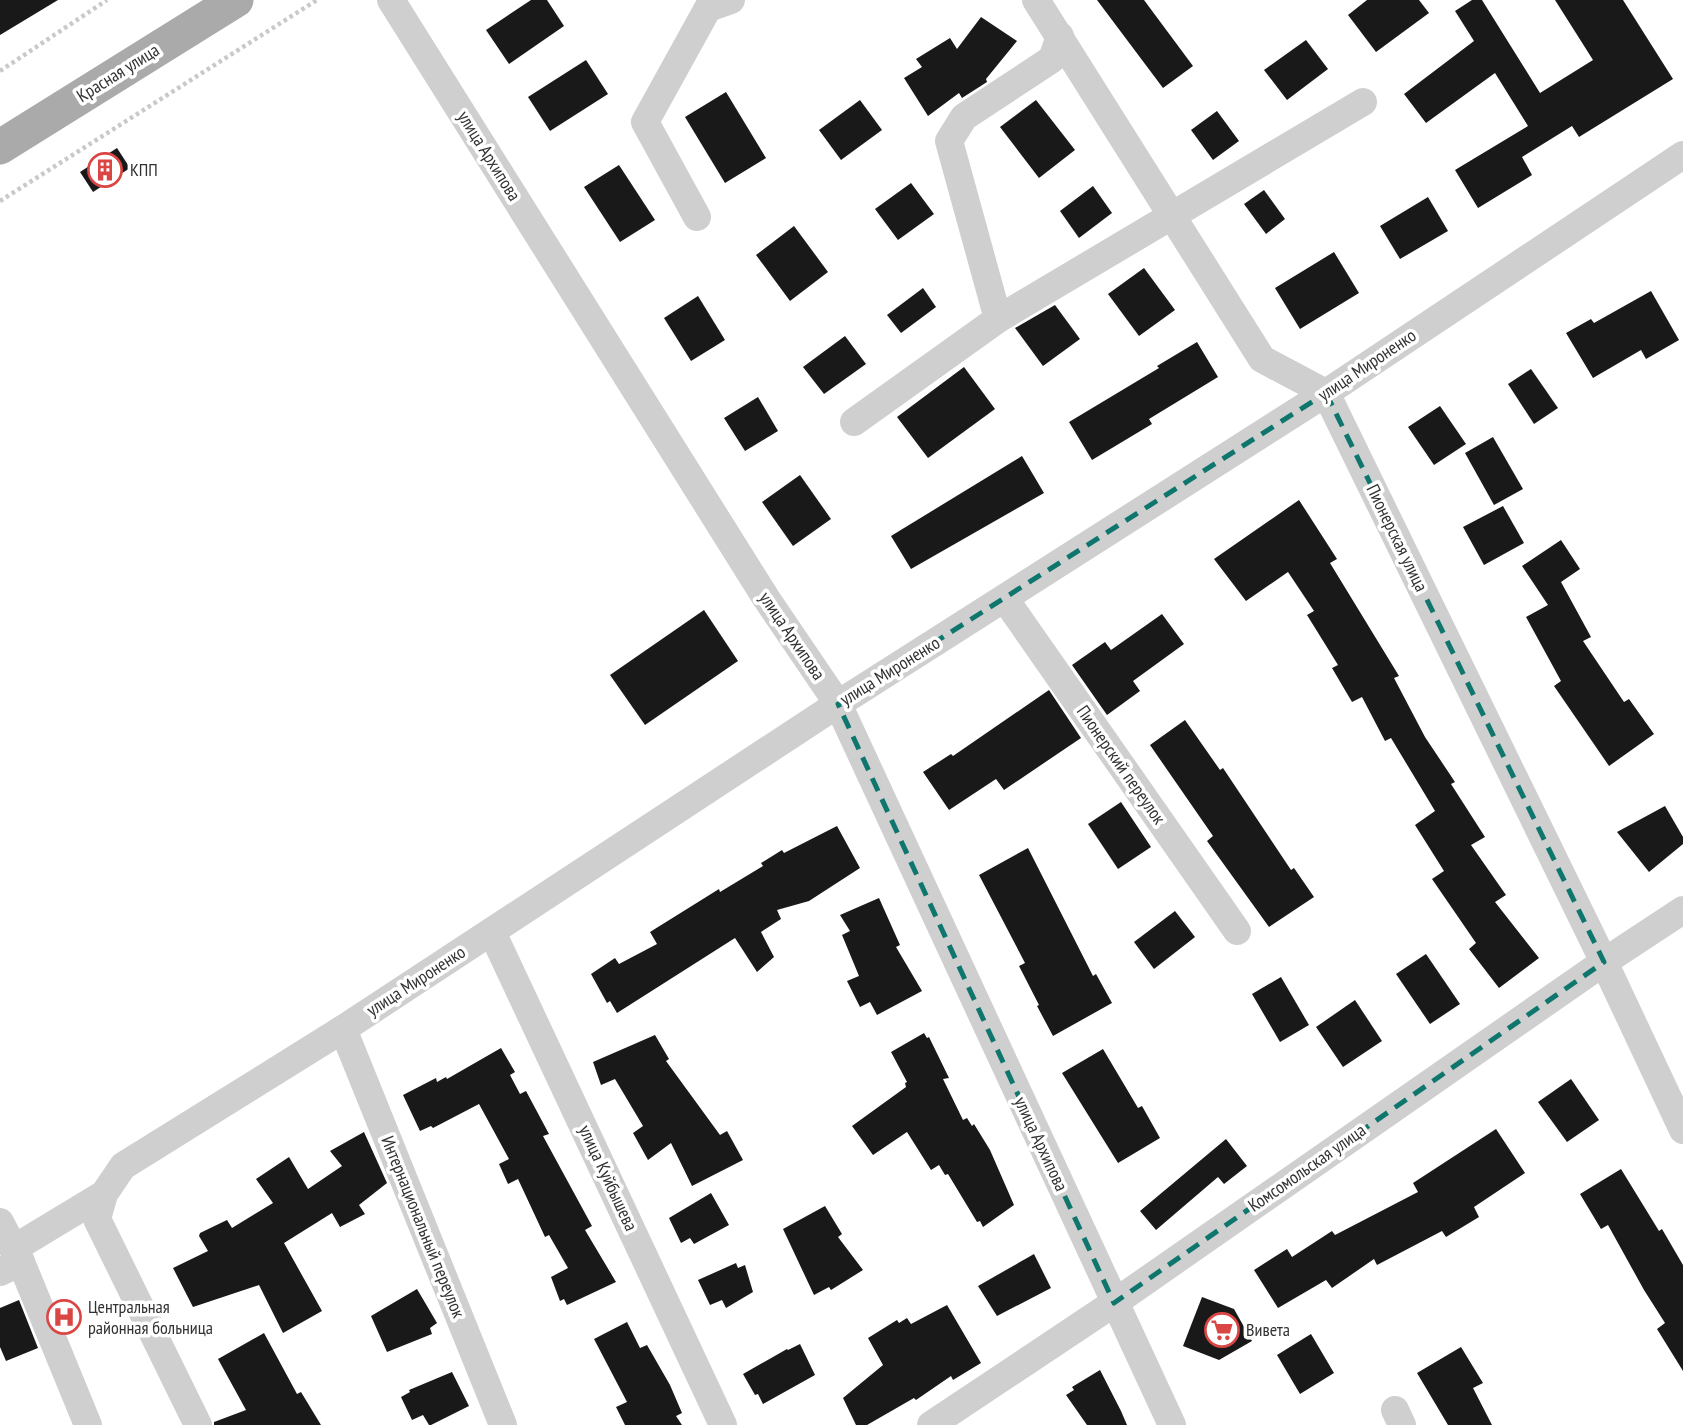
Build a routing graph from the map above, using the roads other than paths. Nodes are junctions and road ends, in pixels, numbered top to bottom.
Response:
1 (236, 0) edge
2 (391, 0) edge
3 (731, 0) edge
4 (1036, 0) edge
5 (1060, 36) junction
6 (1363, 102) dead end
7 (0, 147) edge
8 (1683, 155) edge
9 (1172, 215) junction
10 (697, 218) dead end
11 (998, 319) junction
12 (1326, 393) junction
13 (855, 422) dead end
14 (1005, 598) junction
15 (838, 705) junction
16 (1683, 910) edge
17 (1237, 931) dead end
18 (492, 932) junction
19 (1604, 962) junction
20 (343, 1029) junction
21 (1683, 1130) edge
22 (104, 1194) junction
23 (0, 1222) edge
24 (11, 1261) edge
25 (1114, 1303) junction
26 (88, 1425) edge
27 (198, 1425) edge
28 (503, 1425) edge
29 (723, 1425) edge
30 (931, 1425) edge
31 (1172, 1425) edge

1 - 7 main road, Красная улица
2 - 15 street, улица Архипова
3 - 10 street
4 - 5 street
5 - 9 street
5 - 11 street
6 - 9 street
8 - 12 street, улица Мироненко
9 - 11 street
9 - 12 street
11 - 13 street
12 - 14 street, улица Мироненко
12 - 19 street, Пионерская улица
14 - 15 street, улица Мироненко
14 - 17 street, Пионерский переулок
15 - 18 street, улица Мироненко
15 - 25 street, улица Архипова
16 - 19 street, Комсомольская улица
18 - 20 street, улица Мироненко
18 - 29 street, улица Куйбышева
19 - 21 street, Пионерская улица
19 - 25 street, Комсомольская улица
20 - 22 street, улица Мироненко
20 - 28 street, Интернациональный переулок
22 - 24 street
22 - 27 street
23 - 24 street
24 - 26 street
25 - 30 street, Комсомольская улица
25 - 31 street, улица Архипова

